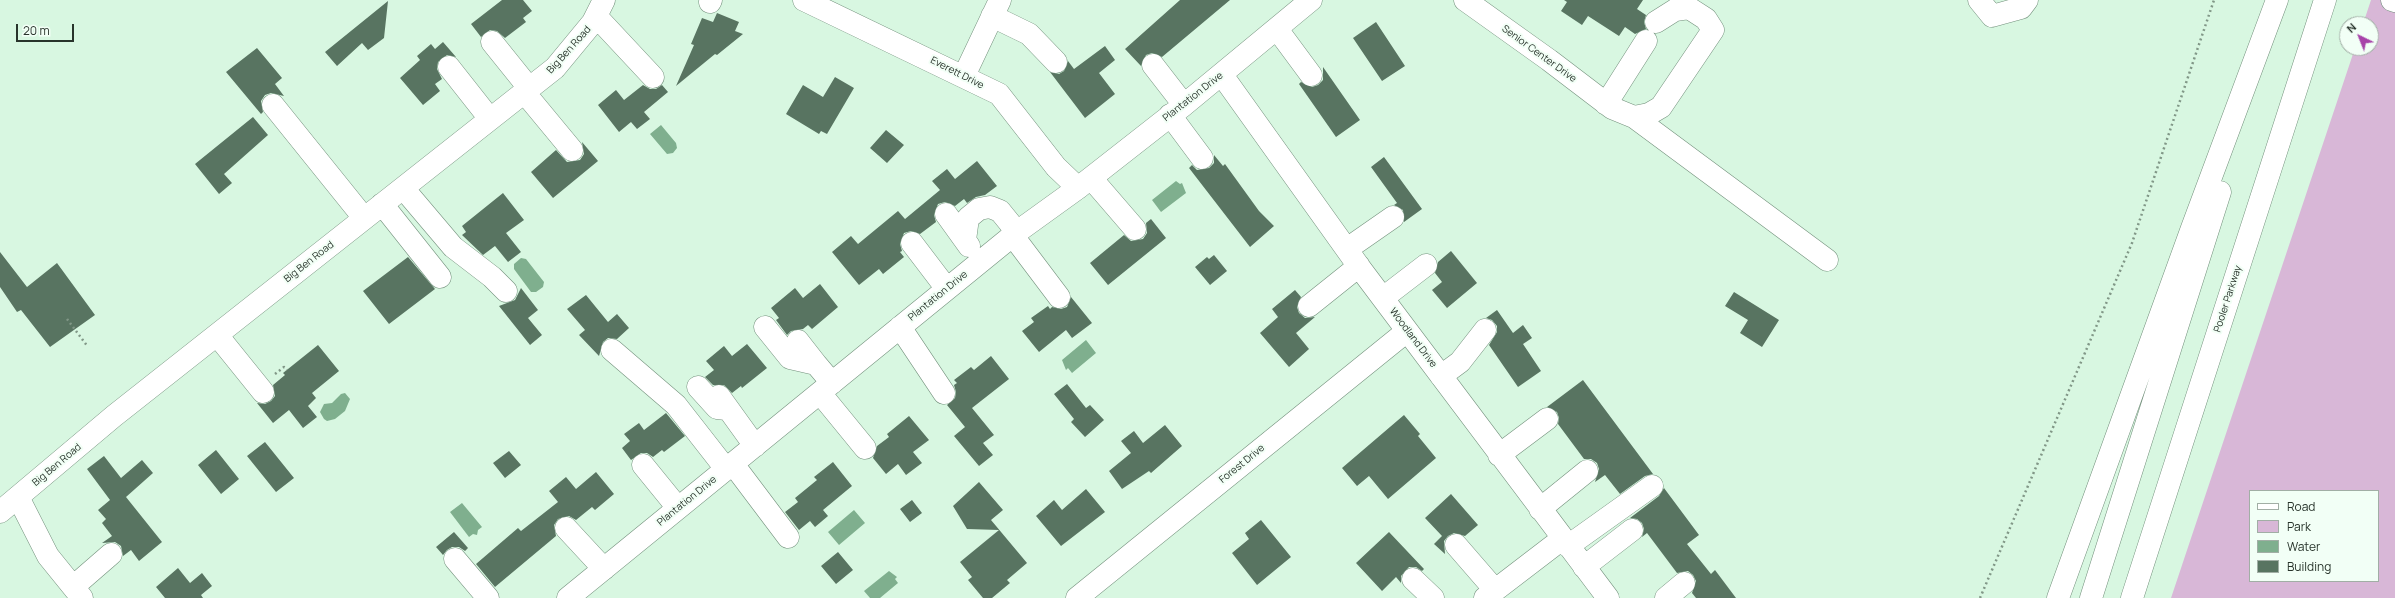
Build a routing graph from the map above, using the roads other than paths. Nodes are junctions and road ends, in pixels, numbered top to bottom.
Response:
1 (804, 0) edge
2 (1311, 0) edge
3 (1465, 0) edge
4 (1979, 0) edge
5 (2027, 0) edge
6 (2277, 0) edge
7 (2282, 0) edge
8 (2325, 0) edge
9 (2392, 0) edge
10 (2395, 1) edge
11 (600, 8) edge
12 (996, 8) edge
13 (1656, 22) dead end
14 (1277, 29) junction
15 (1646, 41) dead end
16 (492, 42) dead end
17 (1056, 62) dead end
18 (1153, 65) dead end
19 (449, 67) dead end
20 (1222, 75) junction
21 (1311, 75) dead end
22 (964, 76) junction
23 (653, 77) dead end
24 (527, 90) junction
25 (273, 105) dead end
26 (1609, 106) junction
27 (1177, 110) junction
28 (1634, 117) junction
29 (490, 119) junction
30 (572, 150) dead end
31 (1202, 158) dead end
32 (1085, 183) junction
33 (403, 188) junction
34 (382, 204) junction
35 (946, 214) dead end
36 (1393, 217) dead end
37 (364, 218) junction
38 (1135, 229) dead end
39 (1015, 234) junction
40 (965, 240) junction
41 (912, 242) dead end
42 (1347, 249) junction
43 (1827, 260) dead end
44 (980, 262) junction
45 (1426, 265) dead end
46 (1359, 266) junction
47 (440, 277) dead end
48 (947, 289) junction
49 (506, 291) dead end
50 (1059, 297) dead end
51 (1383, 298) junction
52 (1309, 306) dead end
53 (765, 327) dead end
54 (900, 327) junction
55 (1485, 330) dead end
56 (1407, 331) junction
57 (217, 335) junction
58 (798, 341) dead end
59 (612, 350) dead end
60 (816, 364) junction
61 (1441, 376) junction
62 (698, 387) dead end
63 (826, 388) junction
64 (263, 392) dead end
65 (944, 393) dead end
66 (1547, 419) dead end
67 (755, 446) junction
68 (865, 448) dead end
69 (1499, 454) junction
70 (643, 465) dead end
71 (730, 466) junction
72 (1587, 471) dead end
73 (1652, 486) dead end
74 (18, 497) junction
75 (678, 508) junction
76 (1540, 509) junction
77 (0, 512) edge
78 (566, 528) dead end
79 (1632, 530) dead end
80 (788, 537) dead end
81 (1565, 542) junction
82 (1456, 545) dead end
83 (111, 554) dead end
84 (456, 559) dead end
85 (1584, 568) junction
86 (604, 569) junction
87 (1413, 579) dead end
88 (1684, 583) dead end
89 (78, 592) edge
90 (496, 594) edge
91 (1490, 594) edge
92 (568, 598) edge
93 (1077, 598) edge
94 (1433, 598) edge
95 (1608, 598) edge
96 (1666, 598) edge
97 (2058, 598) edge
98 (2091, 598) edge
99 (2132, 598) edge

1 - 22 street, Everett Drive
2 - 14 street, Plantation Drive
3 - 26 street, Senior Center Drive
4 - 5 street
6 - 97 street
7 - 98 street
8 - 99 street, Pooler Parkway
9 - 10 street
11 - 23 street
11 - 24 street, Big Ben Road
12 - 17 street
12 - 22 street
13 - 28 street
14 - 20 street, Plantation Drive
14 - 21 street
15 - 26 street
16 - 24 street
18 - 27 street
19 - 29 street
20 - 27 street, Plantation Drive
20 - 42 street, Woodland Drive
22 - 32 street, Everett Drive
24 - 29 street, Big Ben Road
24 - 30 street
25 - 37 street
26 - 28 street, Senior Center Drive
27 - 31 street
27 - 32 street, Plantation Drive
28 - 43 street, Senior Center Drive
29 - 33 street, Big Ben Road
32 - 38 street, Everett Drive
32 - 39 street, Plantation Drive
33 - 34 street, Big Ben Road
33 - 49 street
34 - 37 street, Big Ben Road
34 - 47 street
35 - 40 street
36 - 42 street
37 - 57 street, Big Ben Road
39 - 40 street
39 - 44 street, Plantation Drive
39 - 50 street
40 - 44 street
41 - 48 street
42 - 46 street, Woodland Drive
44 - 48 street, Plantation Drive
45 - 51 street
46 - 51 street, Woodland Drive
46 - 52 street
48 - 54 street, Plantation Drive
51 - 56 street, Woodland Drive
53 - 60 street
54 - 63 street, Plantation Drive
54 - 65 street
55 - 61 street
56 - 61 street, Woodland Drive
56 - 93 street, Forest Drive
57 - 64 street
57 - 74 street, Big Ben Road
58 - 60 street
59 - 71 street
60 - 63 street
61 - 69 street, Woodland Drive
62 - 67 street
63 - 67 street, Plantation Drive
63 - 68 street
66 - 69 street
67 - 71 street, Plantation Drive
69 - 76 street, Woodland Drive
70 - 75 street
71 - 75 street, Plantation Drive
71 - 80 street
72 - 76 street
73 - 81 street
74 - 77 street, Big Ben Road
74 - 89 street
75 - 86 street, Plantation Drive
76 - 81 street, Woodland Drive
78 - 86 street
79 - 85 street
81 - 85 street, Woodland Drive
81 - 91 street
82 - 91 street
83 - 89 street
84 - 90 street
85 - 95 street, Woodland Drive
86 - 92 street, Plantation Drive
87 - 94 street
88 - 96 street

